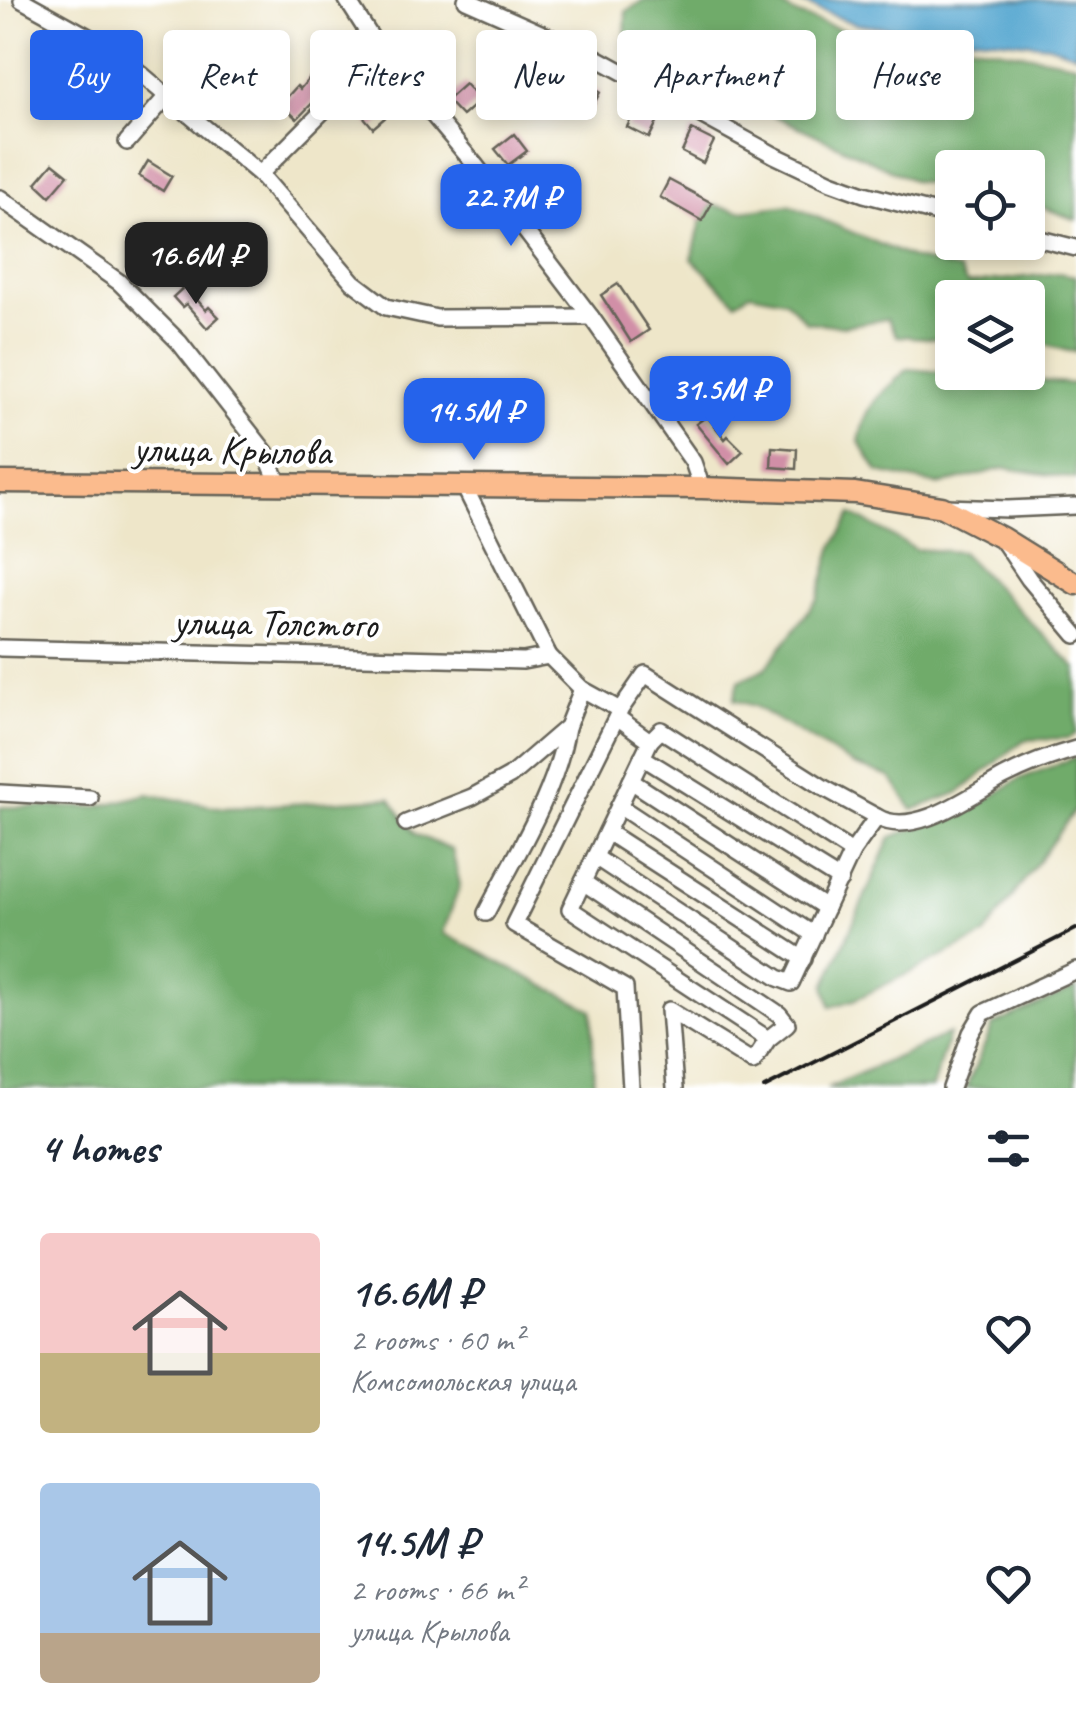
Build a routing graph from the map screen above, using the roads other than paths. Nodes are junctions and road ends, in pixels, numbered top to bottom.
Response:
1 (22, 0) edge
2 (347, 0) edge
3 (466, 0) edge
4 (366, 30) edge
5 (163, 92) edge
6 (163, 102) edge
7 (196, 120) edge
8 (314, 120) edge
9 (437, 120) edge
10 (127, 142) dead end
11 (260, 174) junction
12 (0, 198) edge
13 (935, 213) edge
14 (1045, 240) edge
15 (1076, 248) edge
16 (591, 317) junction
17 (0, 482) edge
18 (278, 484) junction
19 (465, 488) junction
20 (702, 488) junction
21 (1076, 506) edge
22 (942, 507) junction
23 (1002, 538) junction
24 (1076, 584) edge
25 (1076, 635) edge
26 (0, 648) edge
27 (549, 656) junction
28 (582, 689) junction
29 (618, 714) junction
30 (567, 727) junction
31 (650, 740) junction
32 (1076, 748) edge
33 (642, 756) junction
34 (631, 781) junction
35 (0, 793) edge
36 (90, 798) dead end
37 (619, 806) junction
38 (877, 817) junction
39 (406, 823) dead end
40 (607, 832) junction
41 (852, 852) junction
42 (595, 857) junction
43 (840, 880) junction
44 (583, 882) junction
45 (826, 908) junction
46 (486, 913) dead end
47 (814, 935) junction
48 (802, 959) junction
49 (1076, 970) edge
50 (768, 1039) junction
51 (631, 1088) edge
52 (675, 1088) edge
53 (951, 1088) edge

1 - 5 street
2 - 4 street
3 - 13 street
6 - 10 street
7 - 11 street
8 - 11 street
9 - 16 street
11 - 16 street
12 - 18 street
14 - 15 street
16 - 20 street
17 - 18 main road, улица Крылова
18 - 19 main road, улица Крылова
19 - 20 main road, улица Крылова
19 - 27 street
20 - 22 main road, улица Крылова
21 - 22 street
22 - 23 main road, улица Крылова
23 - 24 main road, улица Крылова
23 - 25 street
26 - 27 street, улица Толстого
27 - 28 street
28 - 29 street
28 - 30 street
29 - 31 street
29 - 38 street
29 - 51 street
30 - 39 street
30 - 46 street
31 - 33 street
31 - 41 street
32 - 38 street
33 - 34 street
33 - 43 street
34 - 37 street
34 - 45 street
35 - 36 street
37 - 40 street
37 - 47 street
38 - 41 street
40 - 42 street
40 - 48 street
41 - 43 street
42 - 44 street
42 - 48 street
43 - 45 street
44 - 50 street
44 - 50 street
45 - 47 street
47 - 48 street
49 - 53 street
50 - 52 street

